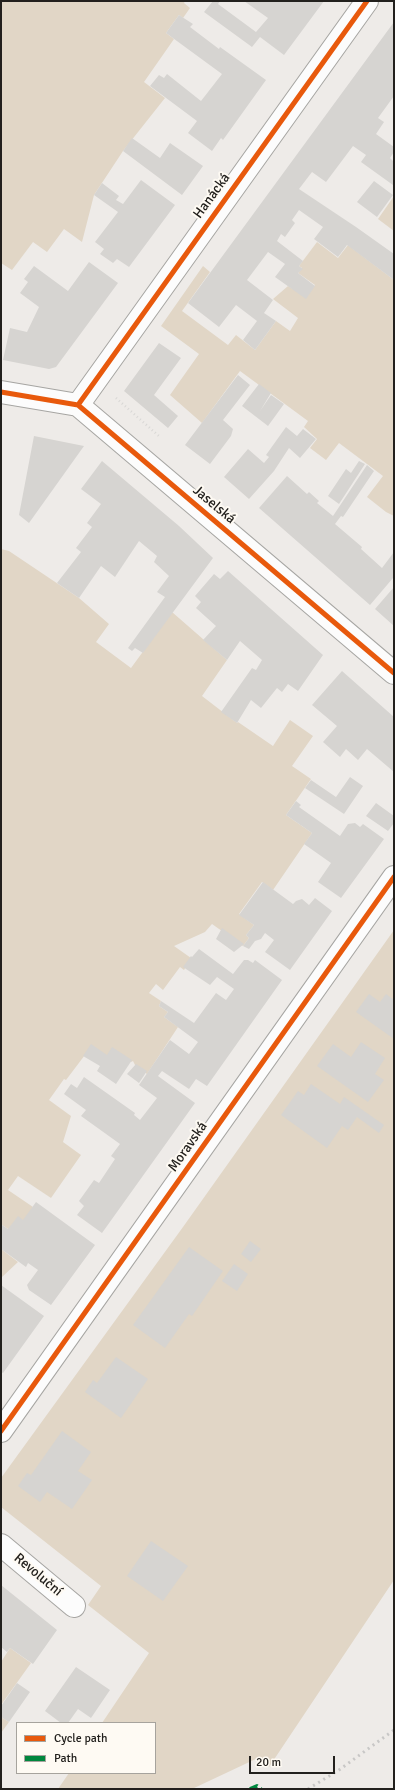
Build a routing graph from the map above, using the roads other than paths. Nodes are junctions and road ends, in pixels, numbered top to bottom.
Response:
1 (367, 1) edge
2 (1, 392) edge
3 (78, 405) junction
4 (394, 673) edge
5 (394, 877) edge
6 (1, 1431) edge
7 (1, 1545) edge
8 (74, 1606) dead end

1 - 3 street, Hanácká
2 - 3 street
3 - 4 street, Jaselská
5 - 6 street, Moravská
7 - 8 street, Revoluční

